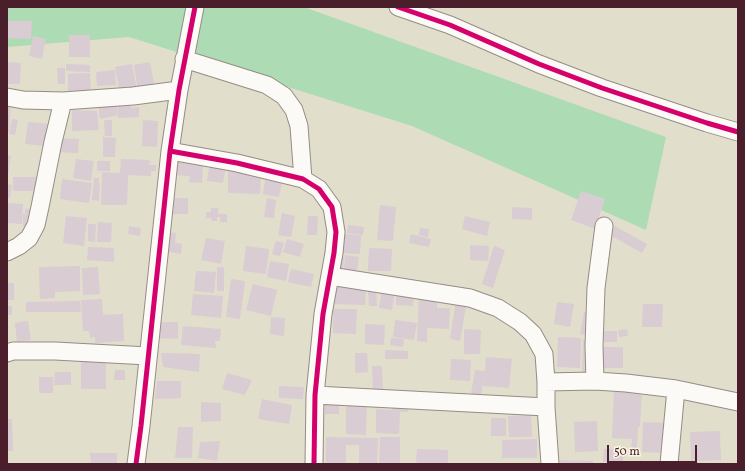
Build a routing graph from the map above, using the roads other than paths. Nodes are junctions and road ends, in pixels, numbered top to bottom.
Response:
1 (194, 7) edge
2 (398, 7) edge
3 (184, 59) junction
4 (179, 90) junction
5 (7, 97) edge
6 (63, 101) junction
7 (738, 132) edge
8 (170, 151) junction
9 (303, 179) junction
10 (604, 226) dead end
11 (7, 252) edge
12 (330, 276) junction
13 (7, 353) edge
14 (148, 356) junction
15 (595, 381) junction
16 (546, 382) junction
17 (676, 389) junction
18 (315, 395) junction
19 (738, 402) edge
20 (546, 407) junction
21 (136, 464) edge
22 (314, 464) edge
23 (550, 464) edge
24 (669, 464) edge

1 - 3 street
2 - 7 street
3 - 4 street
3 - 9 street
4 - 6 street
4 - 8 street
5 - 6 street
6 - 11 street
8 - 9 street
8 - 14 street
9 - 12 street
10 - 15 street
12 - 16 street
12 - 18 street
13 - 14 street
14 - 21 street
15 - 16 street
15 - 17 street
16 - 20 street
17 - 19 street
17 - 24 street
18 - 20 street
18 - 22 street
20 - 23 street

